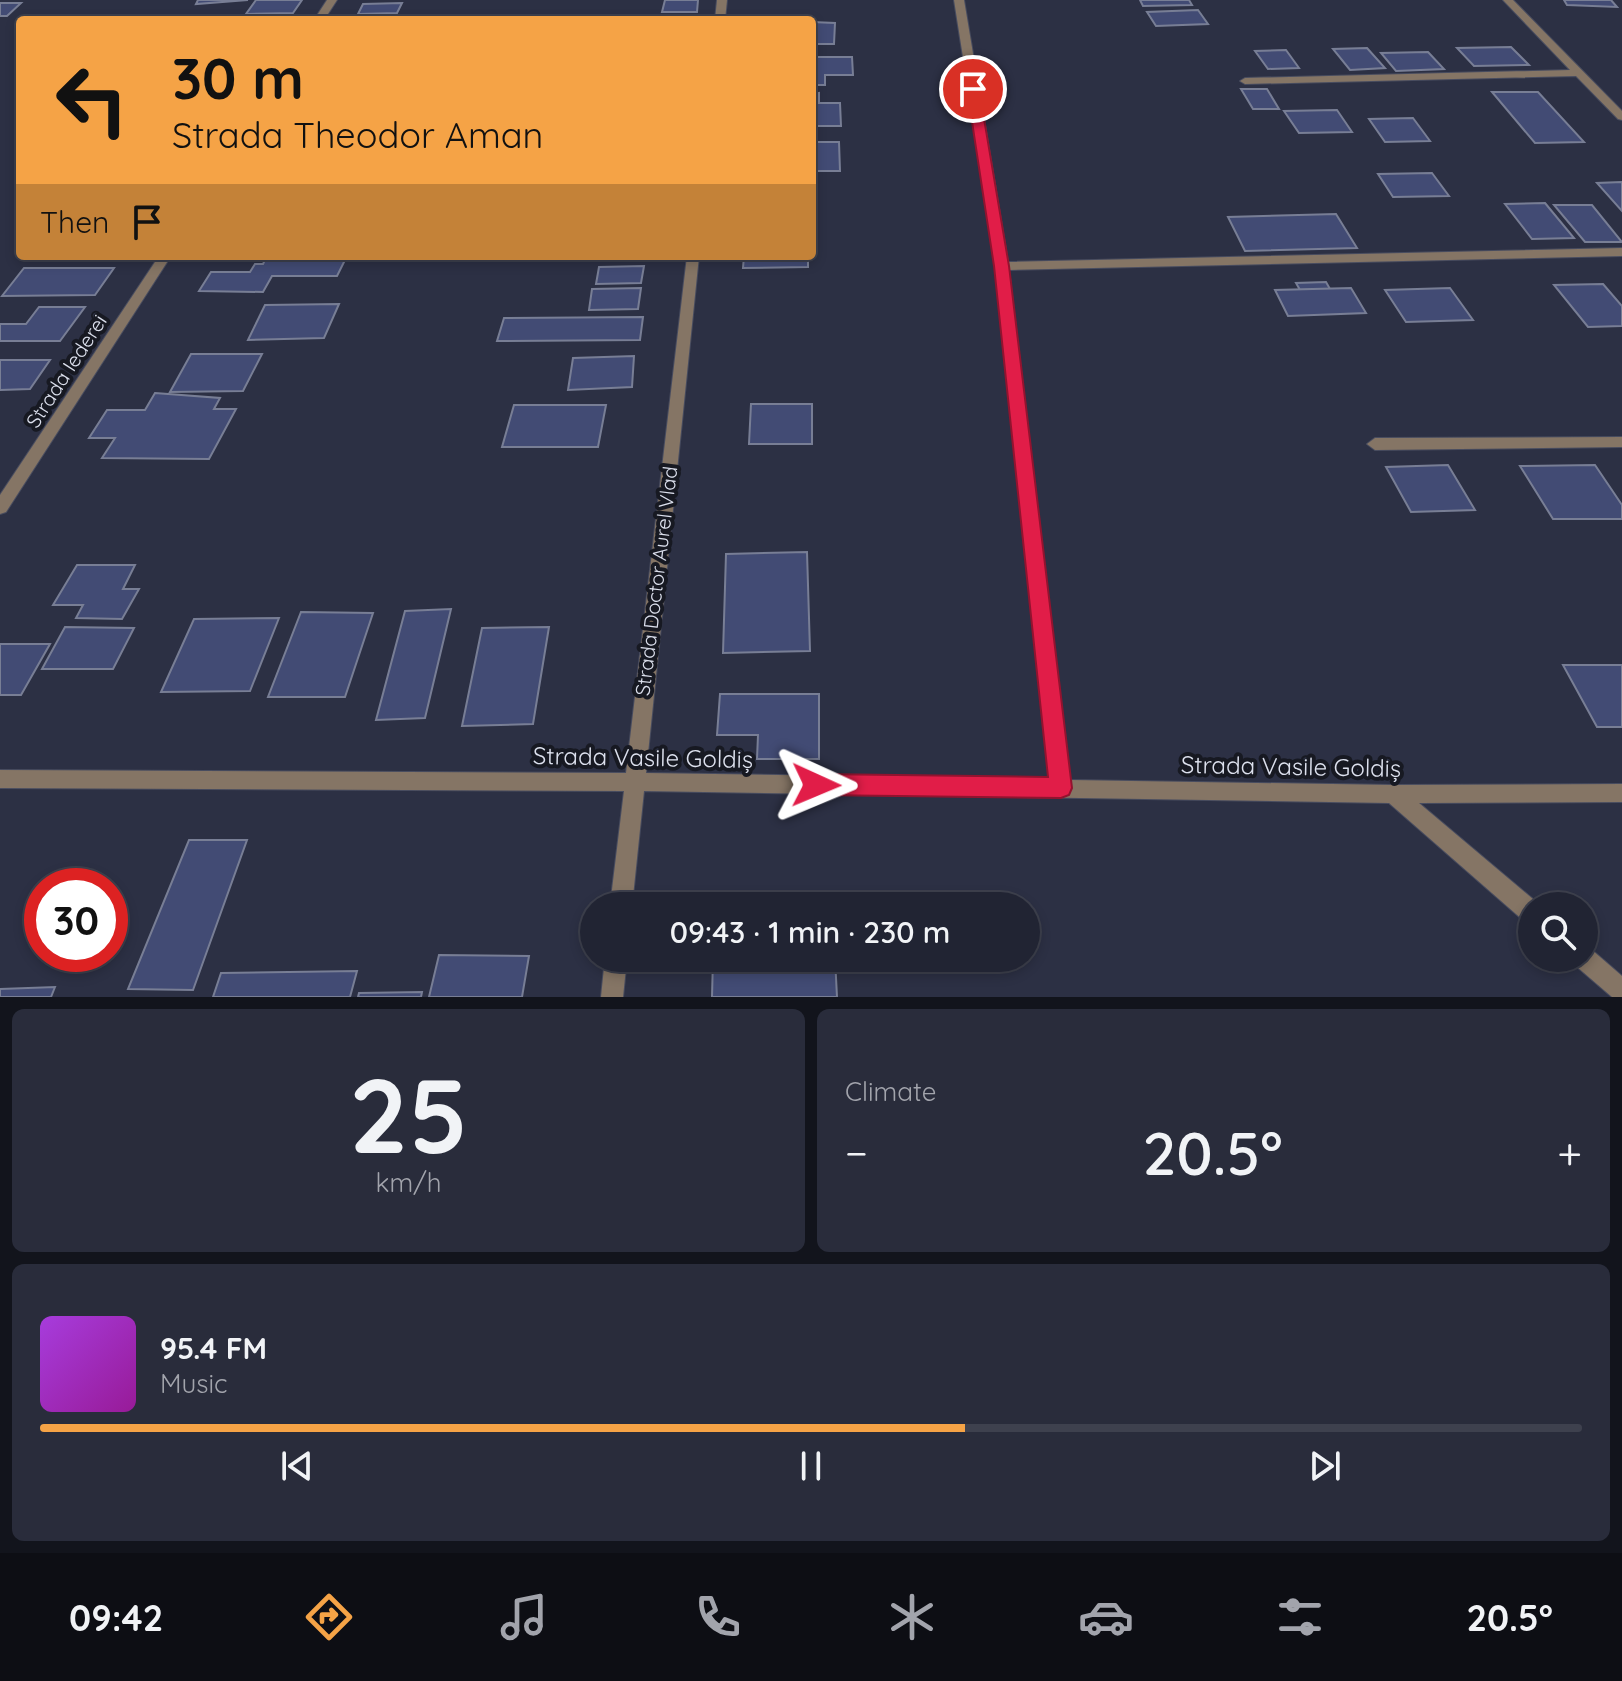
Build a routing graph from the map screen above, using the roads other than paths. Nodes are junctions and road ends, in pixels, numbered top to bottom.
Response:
1 (959, 0) edge
2 (1508, 0) edge
3 (1579, 73) junction
4 (1245, 81) dead end
5 (1622, 117) edge
6 (1622, 252) edge
7 (162, 260) edge
8 (693, 260) edge
9 (1002, 266) junction
10 (1622, 442) edge
11 (1375, 444) dead end
12 (0, 508) edge
13 (0, 779) edge
14 (633, 782) junction
15 (1061, 788) junction
16 (1622, 793) edge
17 (1393, 794) junction
18 (622, 892) edge
19 (1518, 901) edge
20 (1598, 970) edge
21 (615, 972) edge
22 (1622, 991) edge
23 (612, 997) edge

1 - 9 street
2 - 3 street
3 - 4 street
3 - 5 street
6 - 9 street
7 - 12 street, Strada Iederei
8 - 14 street, Strada Doctor Aurel Vlad
9 - 15 street
10 - 11 street
13 - 14 street, Strada Vasile Goldiș
14 - 15 street, Strada Vasile Goldiș
14 - 18 street, Strada Doctor Aurel Vlad
15 - 17 street, Strada Vasile Goldiș
16 - 17 street, Strada Vasile Goldiș
17 - 19 street
20 - 22 street
21 - 23 street

